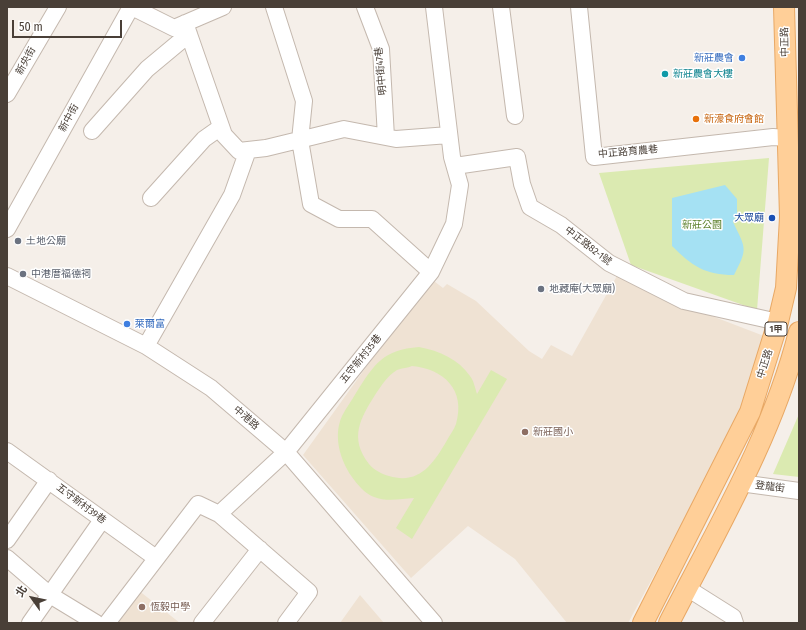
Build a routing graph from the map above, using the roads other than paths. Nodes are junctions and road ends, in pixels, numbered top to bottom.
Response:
1 (58, 7) edge
2 (132, 7) edge
3 (222, 7) edge
4 (274, 7) edge
5 (365, 7) edge
6 (434, 7) edge
7 (501, 7) edge
8 (579, 7) edge
9 (784, 7) edge
10 (187, 29) junction
11 (7, 94) edge
12 (515, 116) dead end
13 (221, 127) junction
14 (92, 131) dead end
15 (450, 135) junction
16 (386, 137) junction
17 (787, 138) junction
18 (300, 140) junction
19 (248, 150) junction
20 (455, 166) junction
21 (150, 198) dead end
22 (7, 230) edge
23 (431, 272) junction
24 (7, 276) edge
25 (778, 322) junction
26 (799, 332) edge
27 (146, 346) junction
28 (7, 451) edge
29 (286, 452) junction
30 (49, 480) junction
31 (740, 483) junction
32 (799, 490) edge
33 (219, 514) junction
34 (102, 520) junction
35 (7, 540) edge
36 (260, 549) junction
37 (7, 558) edge
38 (156, 558) junction
39 (687, 588) junction
40 (50, 595) junction
41 (30, 623) edge
42 (96, 623) edge
43 (107, 623) edge
44 (202, 623) edge
45 (286, 623) edge
46 (434, 623) edge
47 (643, 623) edge
48 (669, 623) edge
49 (735, 623) edge

1 - 11 street, 新央街
2 - 10 street
2 - 22 street, 新中街
3 - 10 street
4 - 18 street
5 - 16 street, 明中街47巷
6 - 15 street, 五守新村35巷
7 - 12 street
8 - 17 street, 中正路育農巷
9 - 17 main road, 中正路 / 1甲
10 - 13 street
10 - 14 street
13 - 19 street
13 - 21 street
15 - 16 street
15 - 20 street, 五守新村35巷
16 - 18 street
17 - 25 main road, 中正路 / 1甲
18 - 19 street
18 - 23 street
19 - 27 street
20 - 23 street, 五守新村35巷
20 - 25 street, 中正路82-1號
23 - 29 street, 五守新村35巷
24 - 27 street, 中港路
25 - 47 main road, 中正路 / 1甲
26 - 31 main road, 1甲
27 - 29 street, 中港路
28 - 30 street, 五守新村39巷
29 - 33 street, 五守新村35巷
29 - 46 street, 中港路
30 - 34 street, 五守新村39巷
30 - 35 street
31 - 32 street, 登龍街
31 - 39 main road, 1甲
33 - 36 street
33 - 38 street
34 - 38 street, 五守新村39巷
34 - 40 street
36 - 44 street
36 - 45 street
37 - 40 street
38 - 43 street
39 - 48 main road, 1甲
39 - 49 street
40 - 41 street
40 - 42 street

